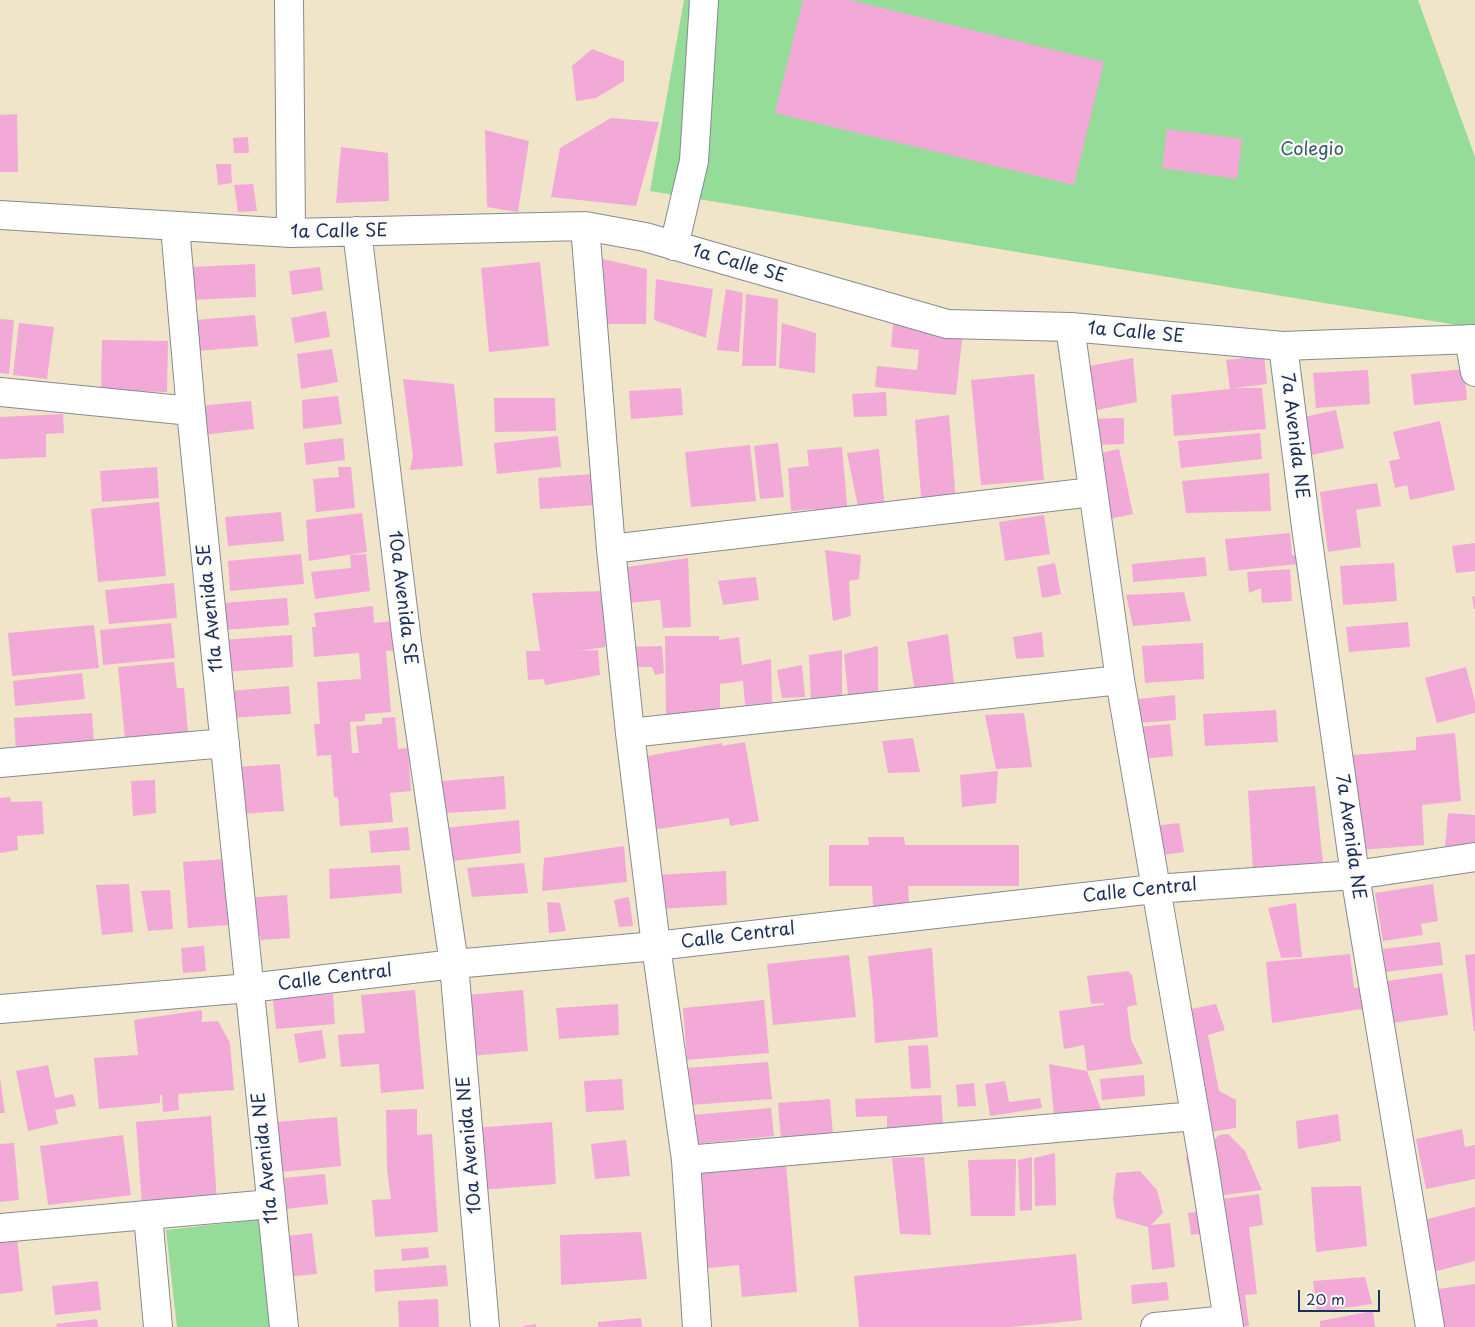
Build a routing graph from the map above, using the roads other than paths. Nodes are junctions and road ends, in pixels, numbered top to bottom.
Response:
1 (289, 0) edge
2 (704, 0) edge
3 (0, 215) edge
4 (585, 226) junction
5 (175, 227) junction
6 (357, 231) junction
7 (291, 234) junction
8 (674, 246) junction
9 (1070, 326) junction
10 (1472, 339) edge
11 (1283, 346) junction
12 (1475, 372) edge
13 (0, 392) edge
14 (191, 412) junction
15 (1092, 492) junction
16 (611, 549) junction
17 (1120, 680) junction
18 (630, 733) junction
19 (225, 743) junction
20 (0, 763) edge
21 (1475, 857) edge
22 (1355, 875) junction
23 (1154, 889) junction
24 (656, 946) junction
25 (454, 964) junction
26 (249, 988) junction
27 (0, 1009) edge
28 (1195, 1116) junction
29 (686, 1160) junction
30 (271, 1204) junction
31 (148, 1215) junction
32 (0, 1228) edge
33 (1228, 1324) edge
34 (158, 1327) edge
35 (284, 1327) edge
36 (485, 1327) edge
37 (697, 1327) edge
38 (1155, 1327) edge
39 (1430, 1327) edge

1 - 7 street
2 - 8 street
3 - 5 street, 1a Calle SE
4 - 6 street, 1a Calle SE
4 - 8 street, 1a Calle SE
4 - 16 street
5 - 7 street, 1a Calle SE
5 - 14 street, 11a Avenida SE
6 - 7 street, 1a Calle SE
6 - 25 street, 10a Avenida SE
8 - 9 street, 1a Calle SE
9 - 11 street, 1a Calle SE
9 - 15 street
10 - 11 street, 1a Calle SE
10 - 12 street
11 - 22 street, 7a Avenida NE
13 - 14 street
14 - 19 street, 11a Avenida SE
15 - 16 street
15 - 17 street
16 - 18 street
17 - 18 street
17 - 23 street
18 - 24 street
19 - 20 street
19 - 26 street, 11a Avenida SE
21 - 22 street, Calle Central
22 - 23 street, Calle Central
22 - 39 street, 7a Avenida NE
23 - 24 street, Calle Central
23 - 28 street
24 - 25 street, Calle Central
24 - 29 street
25 - 26 street, Calle Central
25 - 36 street, 10a Avenida NE
26 - 27 street, Calle Central
26 - 30 street, 11a Avenida NE
28 - 29 street
28 - 33 street
29 - 37 street
30 - 31 street
30 - 35 street, 11a Avenida NE
31 - 32 street
31 - 34 street
33 - 38 street

